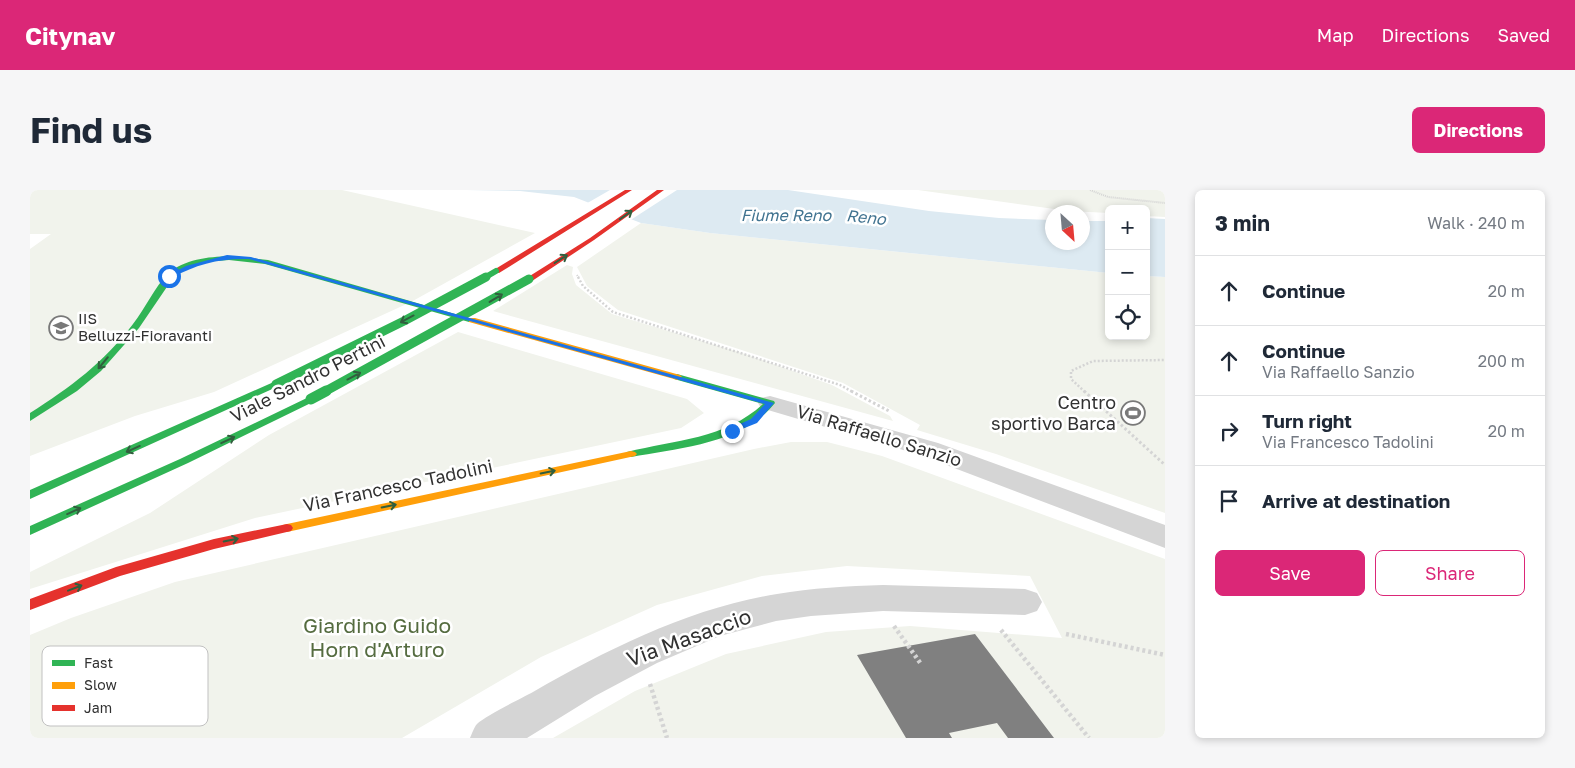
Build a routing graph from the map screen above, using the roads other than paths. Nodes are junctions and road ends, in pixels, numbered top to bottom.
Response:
1 (629, 190) edge
2 (661, 190) edge
3 (241, 399) junction
4 (770, 403) junction
5 (30, 418) edge
6 (119, 442) dead end
7 (184, 461) junction
8 (30, 494) edge
9 (105, 510) dead end
10 (30, 531) edge
11 (1165, 536) edge
12 (1025, 602) dead end
13 (30, 606) edge
14 (492, 738) edge

1 -> 3 main road, Viale Sandro Pertini, bridge
7 -> 2 main road, Viale Sandro Pertini, bridge
3 - 6 main road
3 -> 8 main road, Viale Sandro Pertini
4 -> 5 main road, Via Raffaello Sanzio
4 - 11 street, Via Raffaello Sanzio
13 -> 4 main road, Via Francesco Tadolini
7 - 9 main road
10 -> 7 main road, Viale Sandro Pertini
12 - 14 street, Via Masaccio

